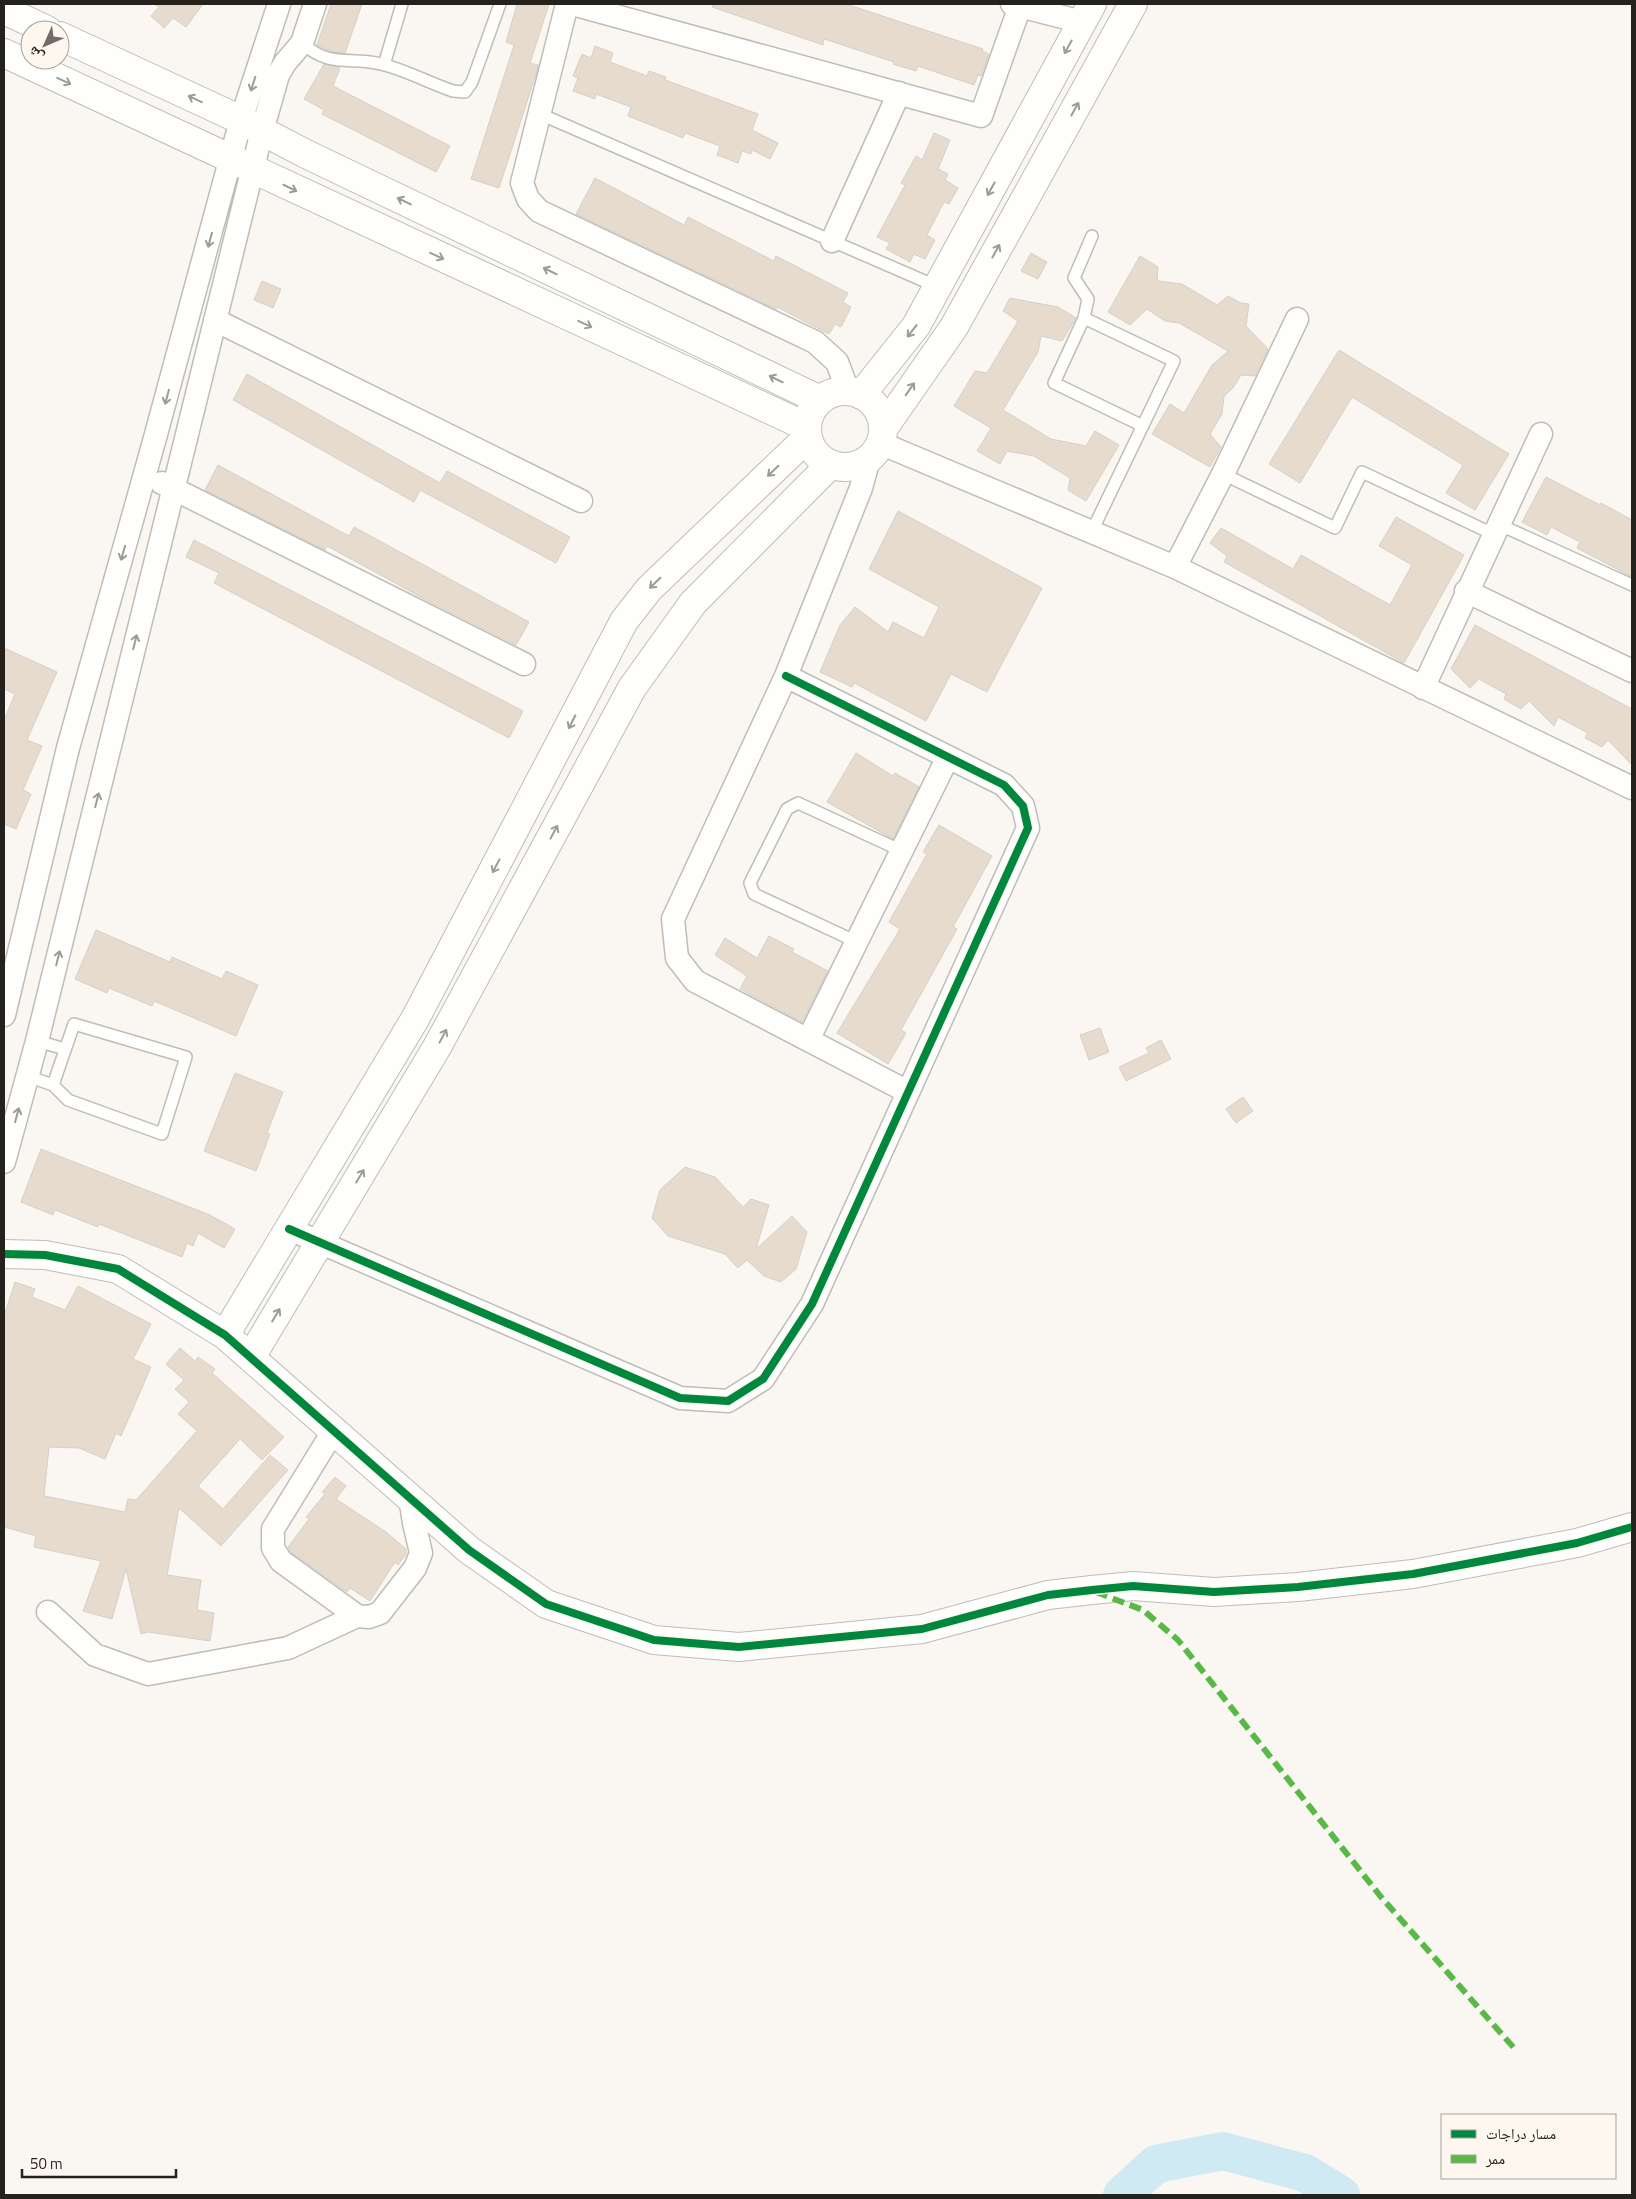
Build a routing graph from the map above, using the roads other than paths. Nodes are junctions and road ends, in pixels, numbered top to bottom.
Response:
1 (279, 4) edge
2 (315, 4) edge
3 (402, 4) edge
4 (500, 4) edge
5 (567, 4) edge
6 (572, 4) edge
7 (1133, 4) edge
8 (1016, 5) edge
9 (4, 10) edge
10 (1087, 13) edge
11 (26, 20) edge
12 (70, 41) edge
13 (302, 44) junction
14 (4, 53) edge
15 (264, 53) junction
16 (285, 63) junction
17 (384, 65) junction
18 (899, 93) junction
19 (540, 114) junction
20 (251, 126) junction
21 (242, 163) junction
22 (1092, 236) dead end
23 (832, 241) junction
24 (938, 287) junction
25 (1084, 318) junction
26 (1296, 319) dead end
27 (215, 320) junction
28 (854, 393) junction
29 (820, 400) junction
30 (1143, 426) junction
31 (807, 432) junction
32 (1541, 434) dead end
33 (877, 444) junction
34 (831, 464) junction
35 (145, 474) junction
36 (1223, 474) junction
37 (173, 489) junction
38 (581, 501) dead end
39 (1496, 529) junction
40 (1092, 531) junction
41 (1175, 568) junction
42 (1632, 585) edge
43 (1466, 591) junction
44 (524, 664) dead end
45 (1632, 671) edge
46 (786, 676) junction
47 (1423, 688) junction
48 (948, 757) junction
49 (1632, 788) edge
50 (902, 850) junction
51 (857, 942) junction
52 (4, 1015) edge
53 (808, 1040) junction
54 (37, 1042) junction
55 (65, 1049) junction
56 (28, 1076) junction
57 (53, 1085) junction
58 (908, 1092) junction
59 (4, 1162) edge
60 (289, 1229) junction
61 (320, 1242) junction
62 (4, 1254) edge
63 (225, 1335) junction
64 (251, 1357) junction
65 (334, 1430) junction
66 (410, 1497) junction
67 (1632, 1527) edge
68 (48, 1612) dead end
69 (357, 1616) junction

1 - 15 street
2 - 13 street
3 - 17 lane
4 - 17 lane
5 - 19 street
6 - 18 street
33 -> 7 street
8 - 10 street
8 - 18 street
9 - 11 street
10 -> 24 street
20 -> 12 street
13 - 16 street
13 - 17 lane
14 -> 21 street
15 - 16 street
15 -> 20 street
16 - 20 street
18 - 23 street
19 - 23 lane
19 - 28 street
20 - 21 street
29 -> 20 street
21 - 27 street
21 -> 31 street
21 -> 35 street
22 - 25 lane
23 - 24 lane
24 -> 28 street
25 - 30 lane
25 - 30 lane
26 - 36 street
27 - 37 street
27 - 38 street
28 - 29 street
28 - 33 street
29 - 31 street
30 - 40 lane
31 - 34 street
31 -> 60 street
32 - 39 street
33 - 34 street
33 - 40 street
33 - 46 street
61 -> 34 street
35 - 37 street
35 -> 52 street
36 - 39 lane
36 - 41 street
37 - 44 street
54 -> 37 street
39 - 42 lane
39 - 43 street
40 - 41 street
41 - 47 street
43 - 45 street
43 - 47 street
46 - 48 street
46 - 53 street
47 - 49 street
48 - 50 street
48 - 58 street
50 - 51 street
50 - 51 lane
51 - 53 street
53 - 58 street
54 - 55 lane
54 - 56 street
55 - 57 lane
55 - 57 lane
56 - 57 lane
59 -> 56 street
58 - 61 street
60 - 61 street
60 - 63 street
64 -> 61 street
62 - 63 street
63 - 64 street
64 - 65 street
65 - 66 street
65 - 69 street
66 - 67 street
66 - 69 street
68 - 69 street

